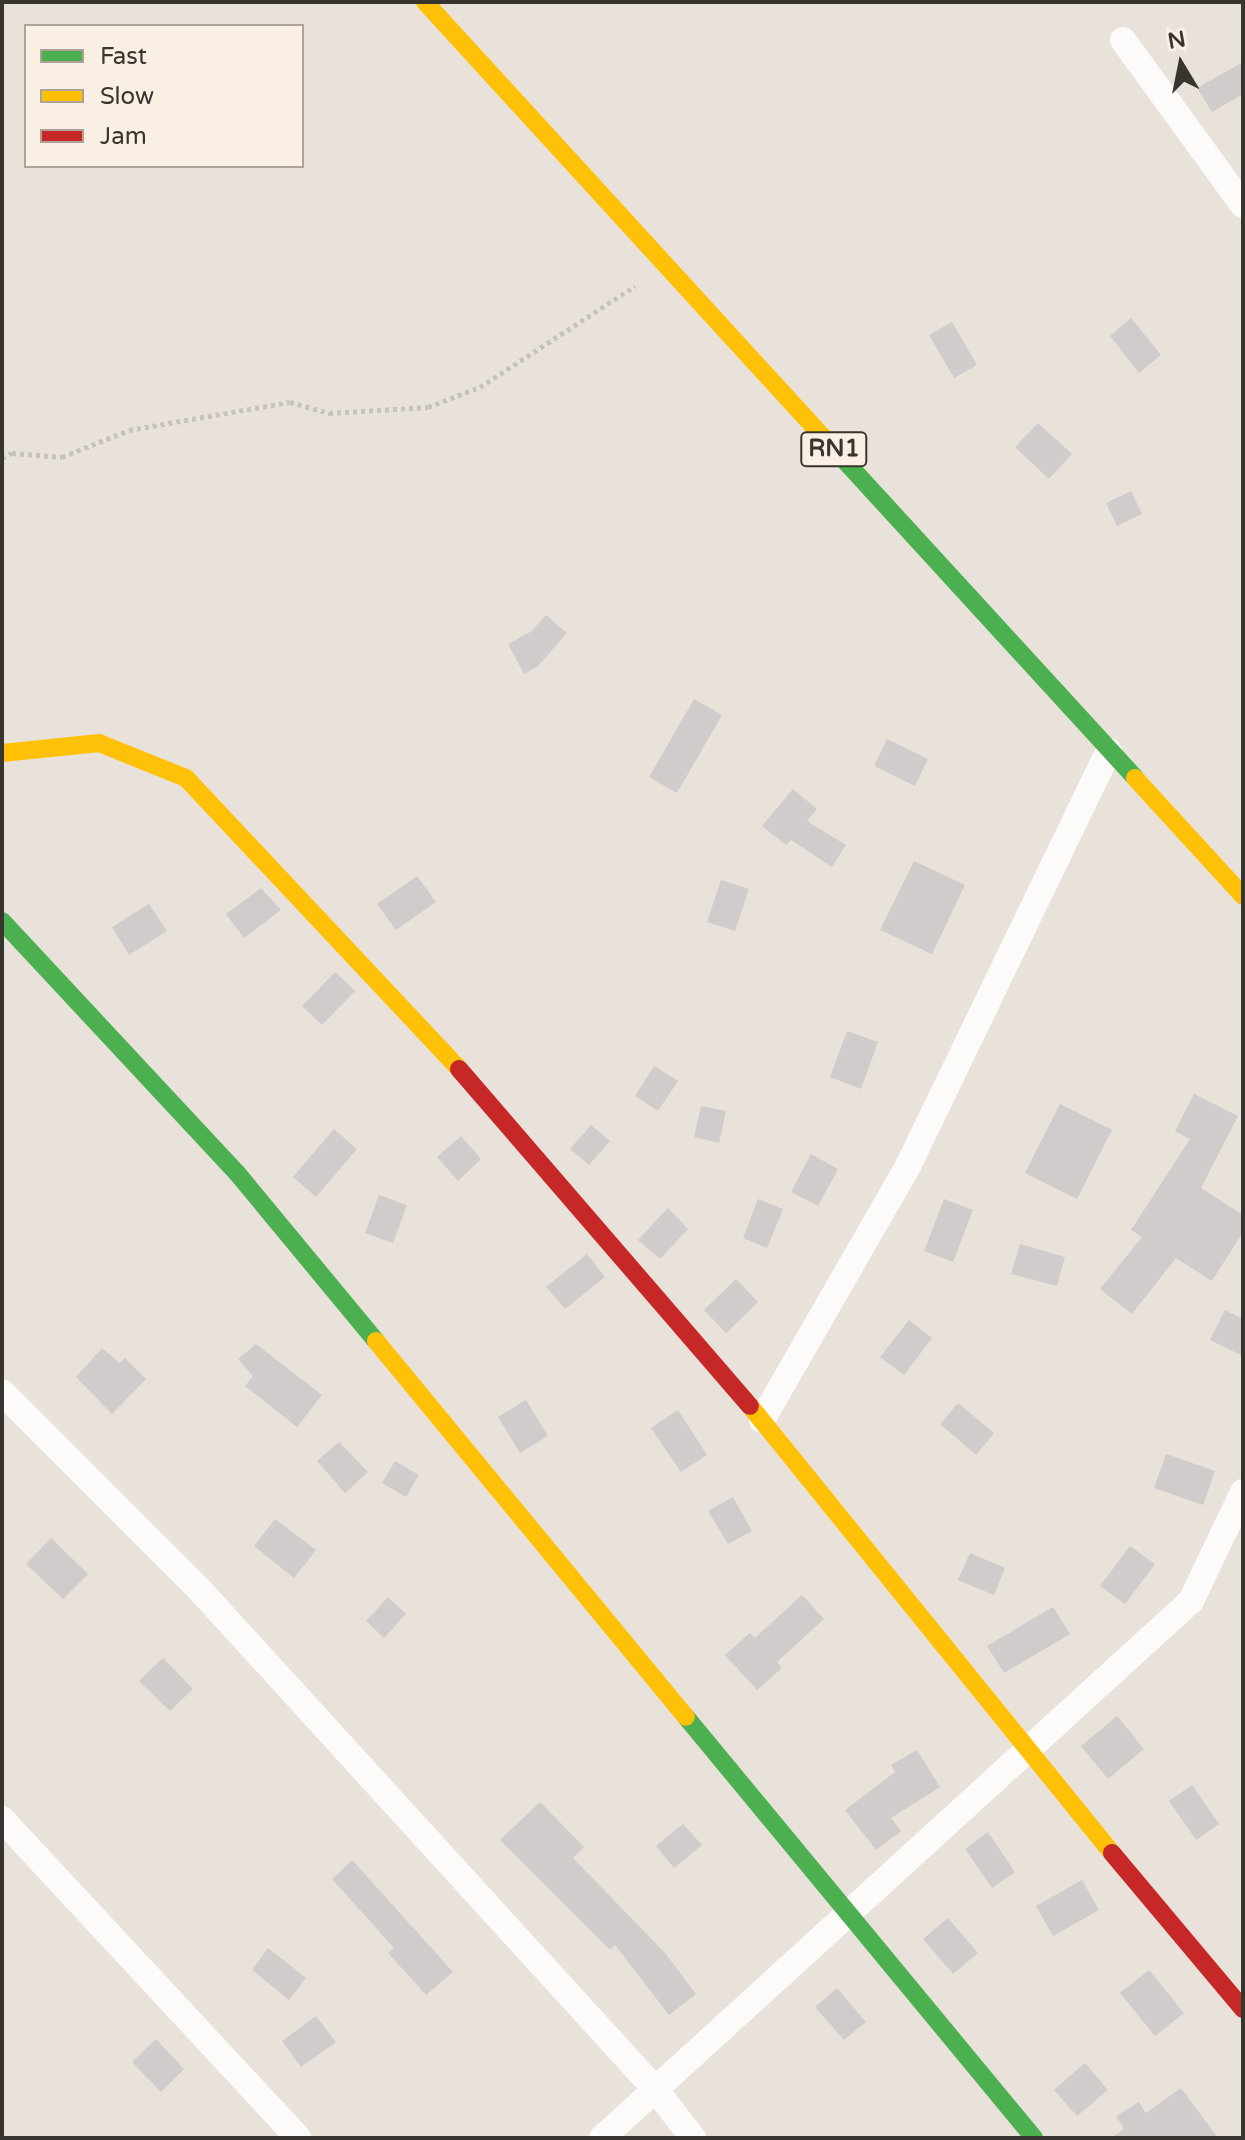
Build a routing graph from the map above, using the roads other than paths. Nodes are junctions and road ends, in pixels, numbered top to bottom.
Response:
1 (425, 2) edge
2 (1123, 40) dead end
3 (1243, 205) edge
4 (1109, 751) junction
5 (2, 753) edge
6 (1243, 896) edge
7 (2, 921) edge
8 (2, 1392) edge
9 (762, 1420) junction
10 (1243, 1492) edge
11 (1027, 1752) junction
12 (2, 1819) edge
13 (851, 1914) junction
14 (1243, 2009) edge
15 (656, 2090) junction
16 (298, 2138) edge
17 (602, 2138) edge
18 (693, 2138) edge
19 (1034, 2138) edge

1 - 4 main road, RN1
2 - 3 street
4 - 6 main road, RN1
4 - 9 street
5 - 9 main road
7 - 13 main road
8 - 15 street
9 - 11 main road
10 - 11 street
11 - 13 street
11 - 14 main road
12 - 16 street
13 - 15 street
13 - 19 main road
15 - 17 street
15 - 18 street

